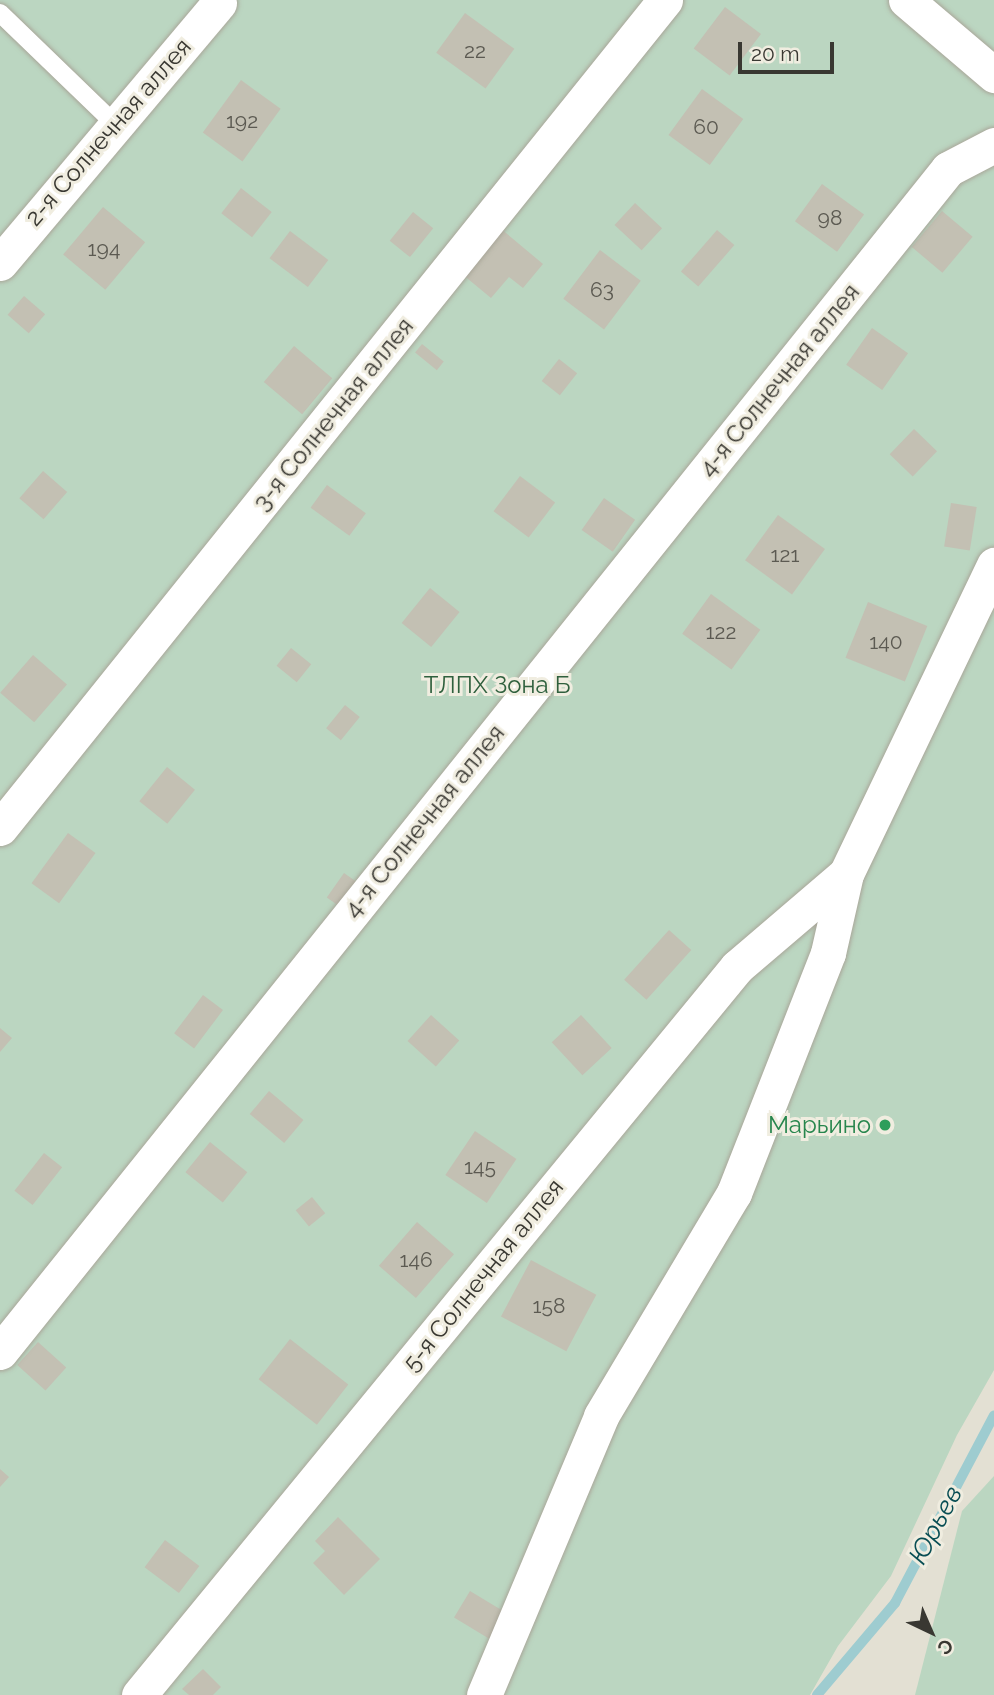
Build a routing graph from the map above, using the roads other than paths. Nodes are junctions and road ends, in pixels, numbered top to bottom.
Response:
1 (665, 0) edge
2 (906, 0) edge
3 (219, 3) dead end
4 (0, 13) edge
5 (994, 75) edge
6 (115, 124) junction
7 (994, 145) edge
8 (0, 264) edge
9 (994, 565) edge
10 (0, 828) edge
11 (846, 874) junction
12 (0, 1352) edge
13 (139, 1695) edge
14 (484, 1695) edge

1 - 10 street, 3-я Солнечная аллея
2 - 5 street
3 - 6 street, 2-я Солнечная аллея
4 - 6 lane
6 - 8 street, 2-я Солнечная аллея
7 - 12 street, 4-я Солнечная аллея
9 - 11 street
11 - 13 street, 5-я Солнечная аллея
11 - 14 street

